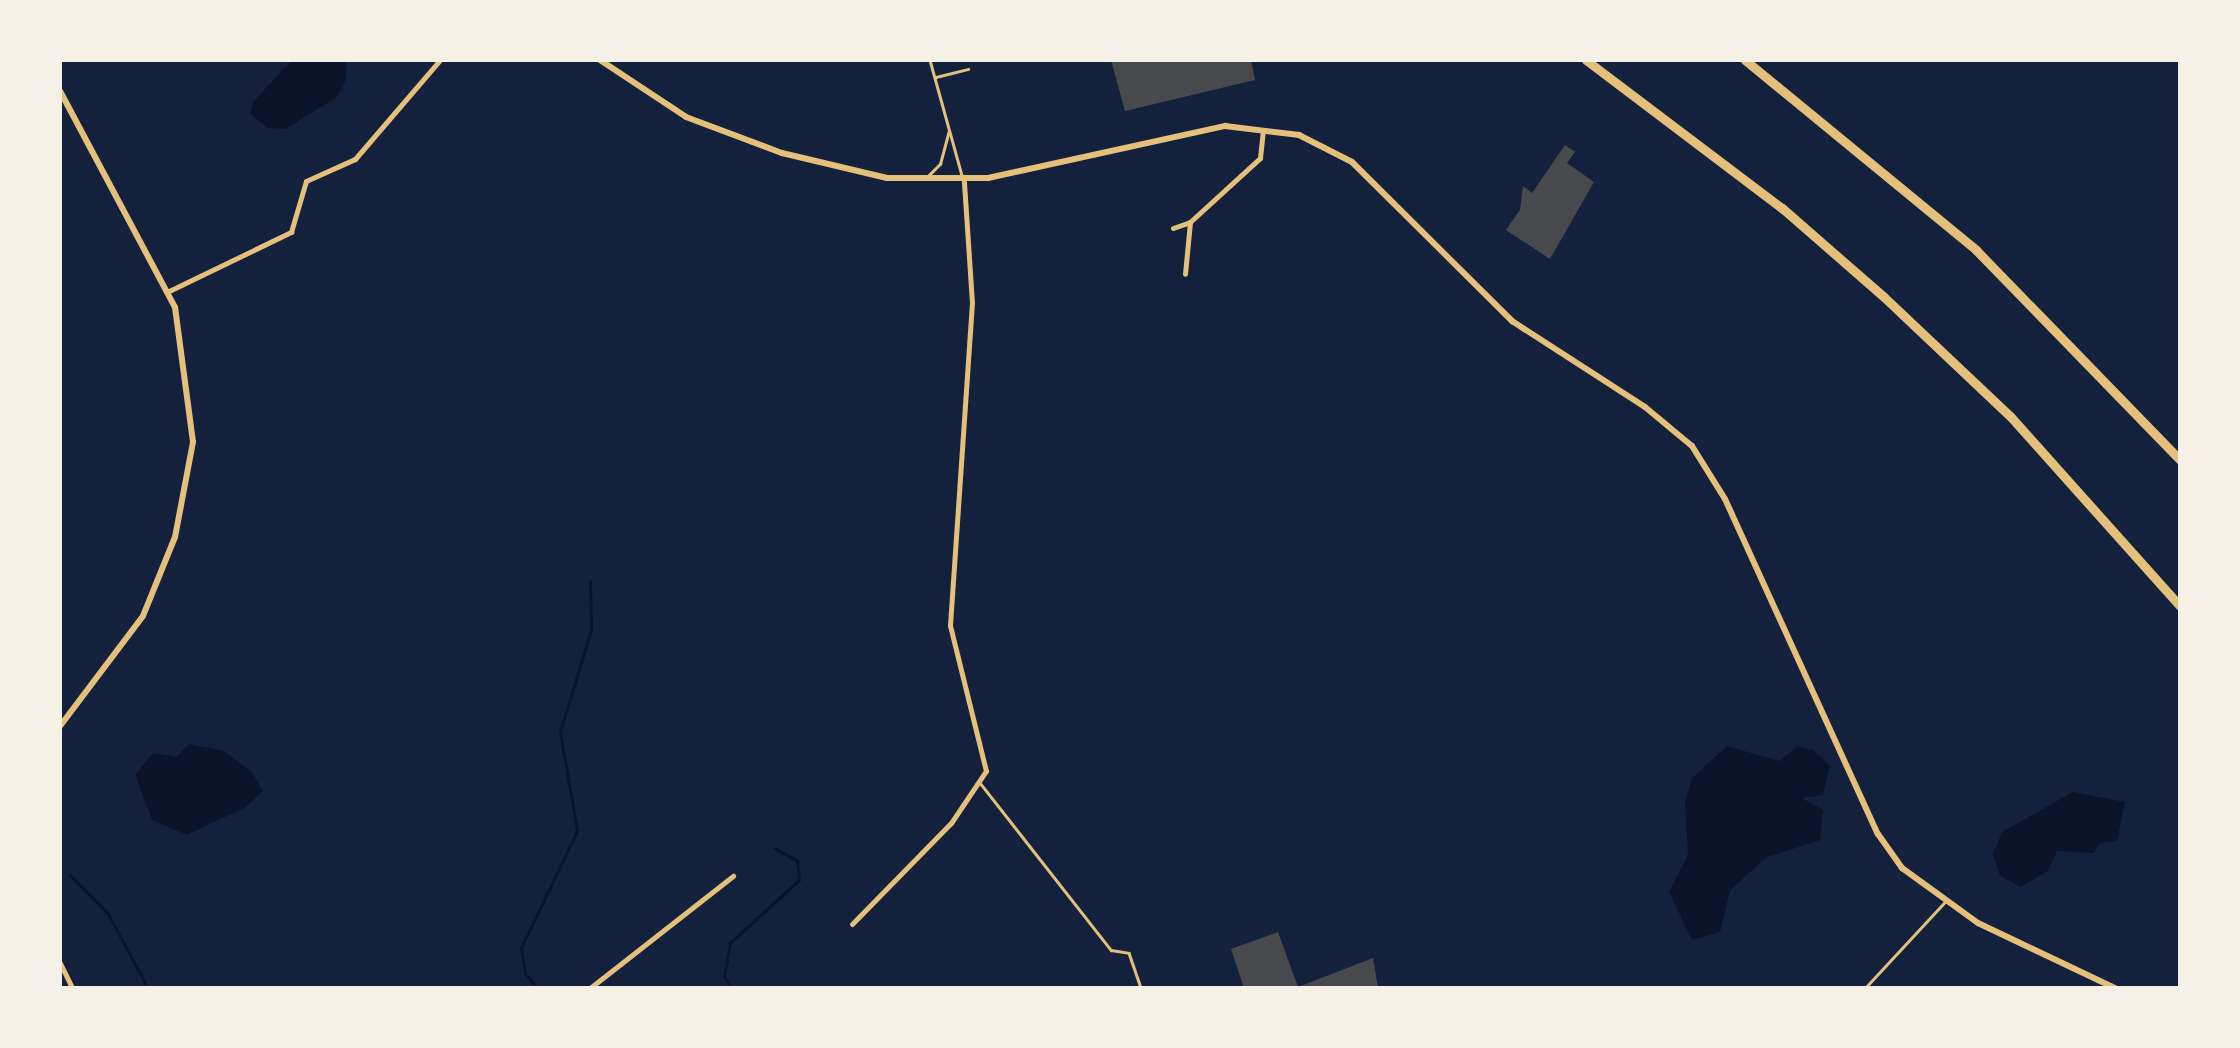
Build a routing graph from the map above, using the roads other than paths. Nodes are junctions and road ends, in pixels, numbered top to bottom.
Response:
1 (440, 60) edge
2 (600, 60) edge
3 (930, 60) edge
4 (1586, 60) edge
5 (1746, 60) edge
6 (968, 69) dead end
7 (934, 78) junction
8 (60, 92) edge
9 (1264, 128) junction
10 (949, 130) junction
11 (924, 180) junction
12 (964, 181) junction
13 (1190, 222) junction
14 (1174, 228) dead end
15 (1185, 274) dead end
16 (169, 291) junction
17 (2180, 460) edge
18 (2180, 606) edge
19 (60, 726) edge
20 (982, 784) junction
21 (733, 876) dead end
22 (1944, 903) junction
23 (852, 924) dead end
24 (60, 963) edge
25 (72, 988) edge
26 (590, 988) edge
27 (1141, 988) edge
28 (1865, 988) edge
29 (2116, 988) edge

1 - 16 street
2 - 11 main road
3 - 7 lane
4 - 18 highway
5 - 17 highway
6 - 7 lane
7 - 10 lane
8 - 16 main road
9 - 12 main road
9 - 13 street
9 - 22 main road
10 - 11 lane
10 - 12 lane
11 - 12 main road
12 - 20 street
13 - 14 street
13 - 15 street
16 - 19 main road
20 - 23 street
20 - 27 lane
21 - 26 street
22 - 28 lane
22 - 29 main road
24 - 25 street

